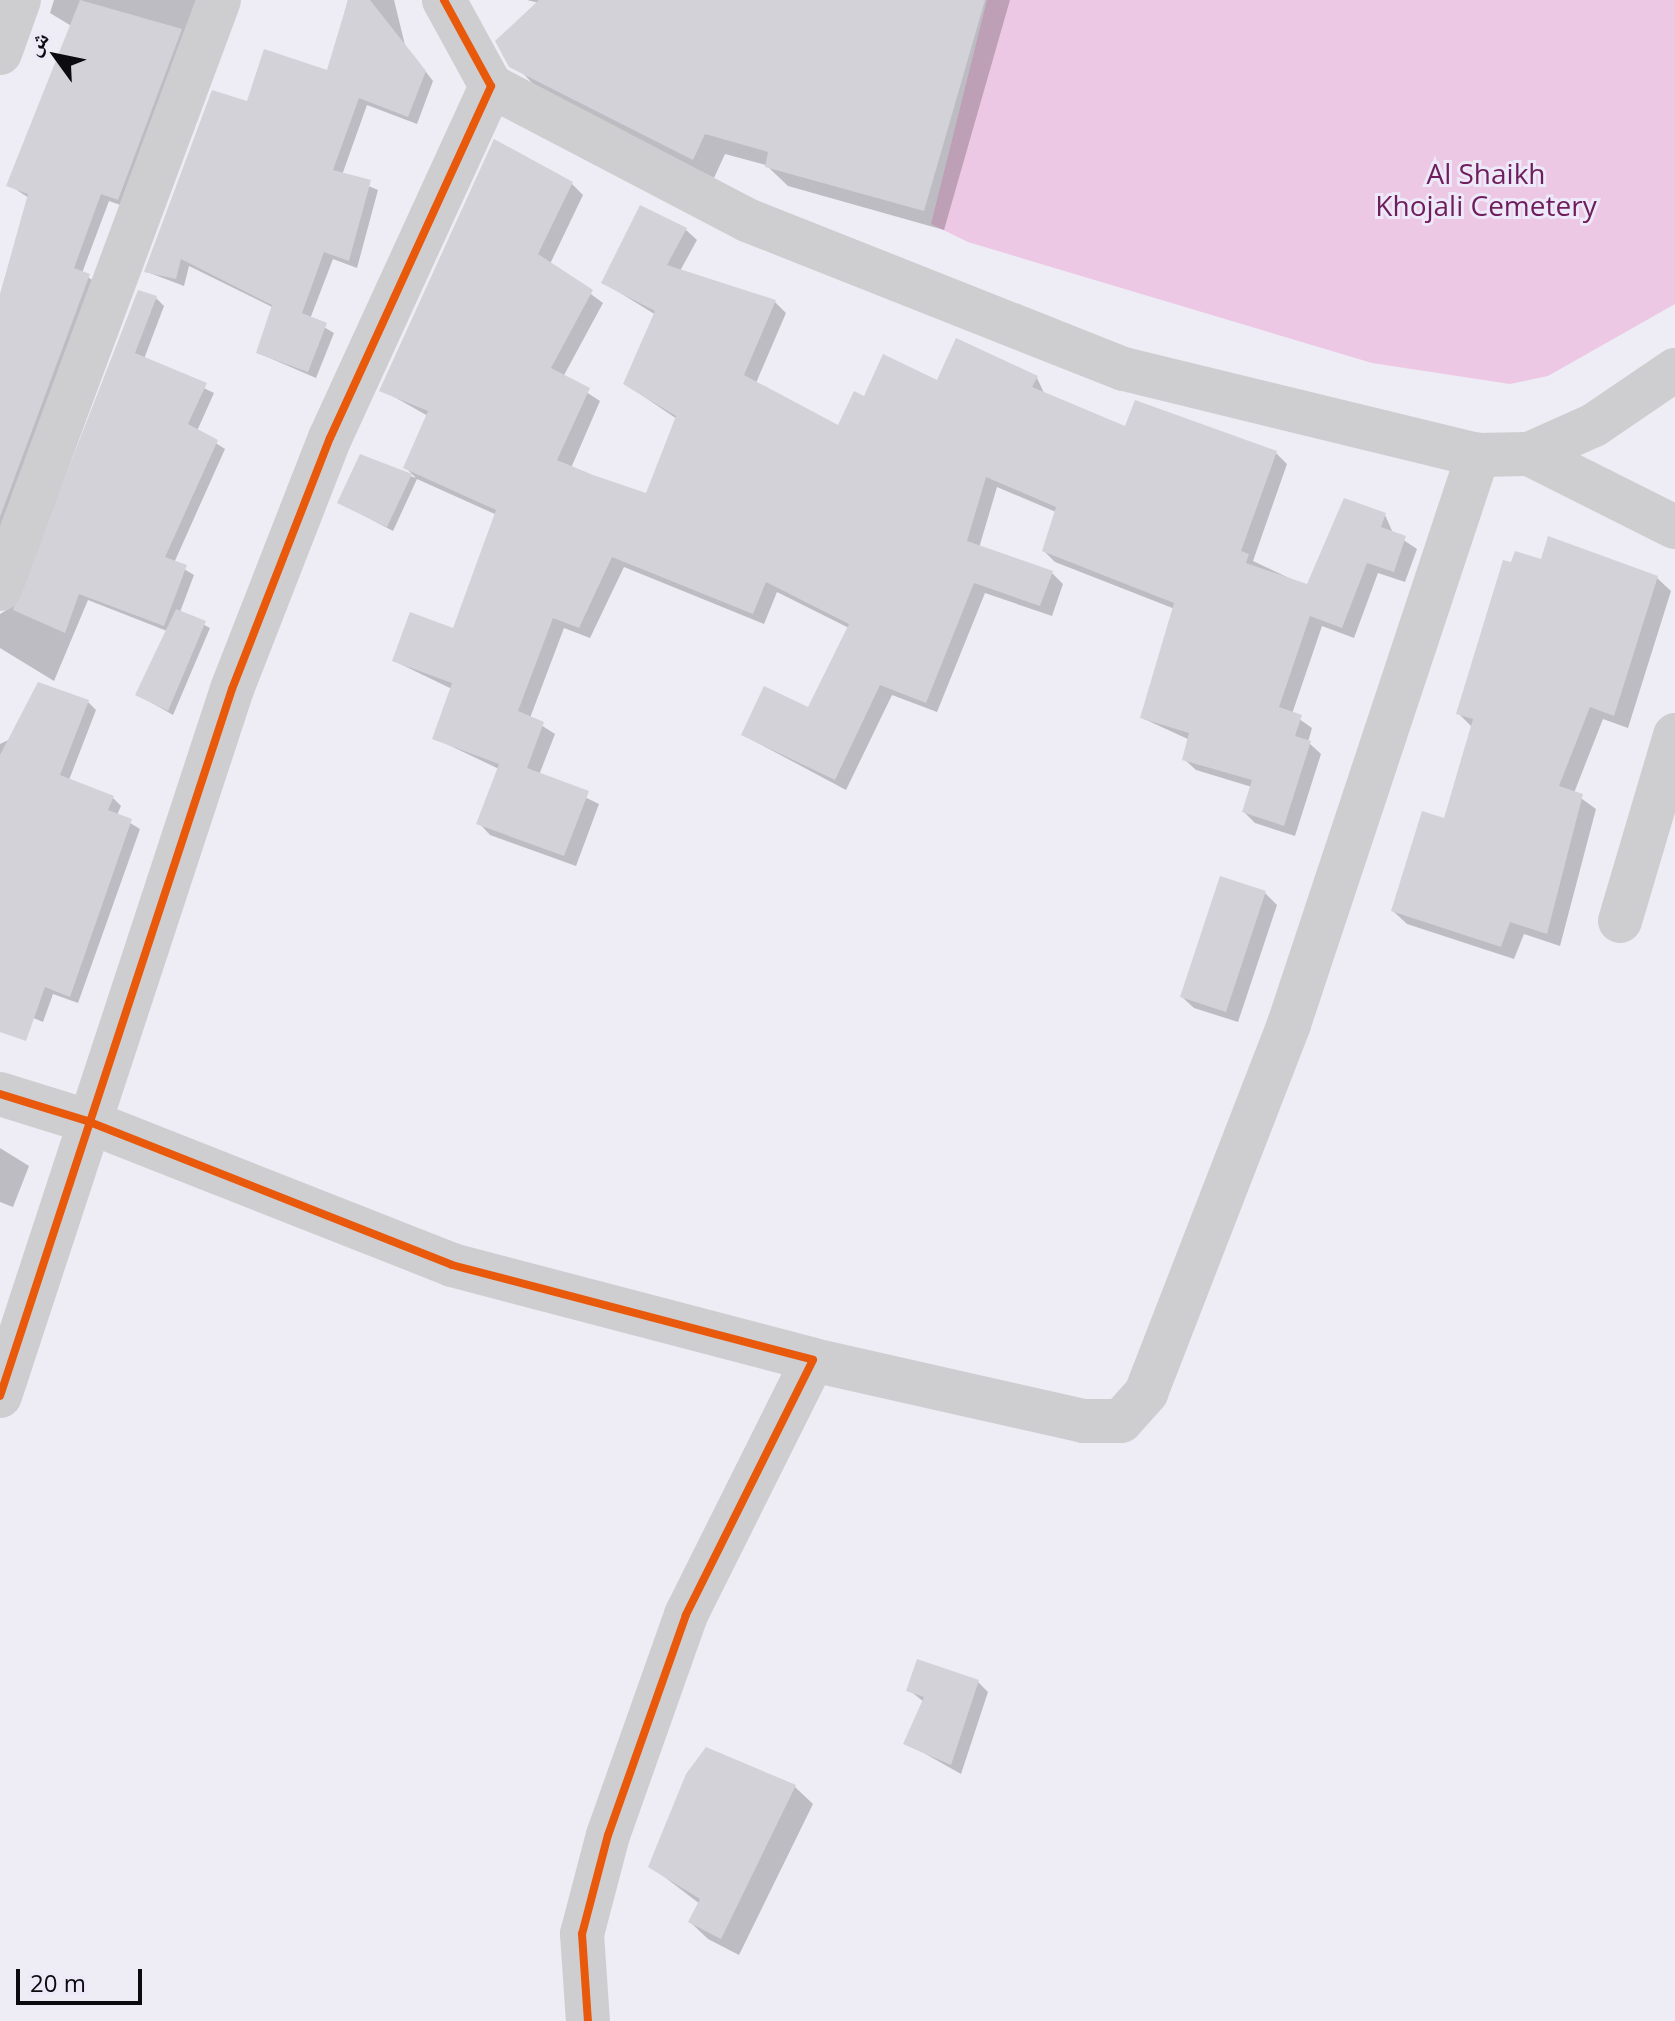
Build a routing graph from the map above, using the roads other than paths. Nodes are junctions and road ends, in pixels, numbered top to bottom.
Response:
1 (19, 0) edge
2 (219, 0) edge
3 (444, 0) edge
4 (0, 53) edge
5 (491, 86) junction
6 (1675, 370) edge
7 (1529, 454) junction
8 (1478, 455) junction
9 (1675, 527) edge
10 (0, 589) edge
11 (1675, 735) edge
12 (1620, 921) dead end
13 (0, 1094) edge
14 (87, 1121) junction
15 (813, 1360) junction
16 (0, 1396) edge
17 (588, 2021) edge

1 - 4 street
2 - 10 street
3 - 5 street
5 - 8 street
5 - 14 street
6 - 7 street
7 - 8 street
7 - 9 street
8 - 15 street
11 - 12 street
13 - 14 street
14 - 15 street
14 - 16 street
15 - 17 street

